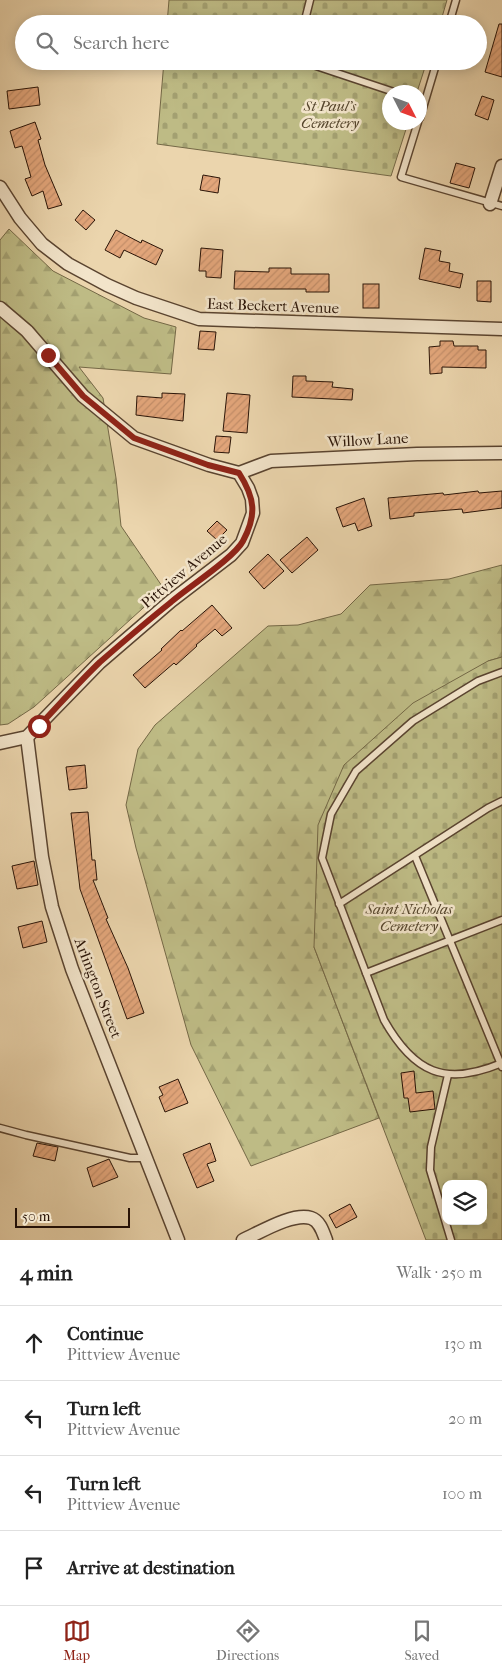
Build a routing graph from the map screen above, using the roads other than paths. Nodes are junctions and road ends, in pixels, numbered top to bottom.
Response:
1 (310, 0) edge
2 (456, 0) edge
3 (306, 15) edge
4 (452, 15) edge
5 (328, 70) edge
6 (434, 70) edge
7 (382, 88) edge
8 (427, 95) edge
9 (415, 130) edge
10 (502, 166) edge
11 (0, 187) edge
12 (496, 205) edge
13 (0, 308) edge
14 (502, 329) edge
15 (502, 453) edge
16 (239, 473) junction
17 (502, 672) edge
18 (27, 737) junction
19 (0, 743) edge
20 (502, 800) edge
21 (415, 856) junction
22 (339, 904) junction
23 (502, 920) edge
24 (450, 940) junction
25 (366, 974) junction
26 (502, 1065) edge
27 (448, 1075) junction
28 (0, 1128) edge
29 (147, 1158) junction
30 (178, 1240) edge
31 (243, 1240) edge
32 (326, 1240) edge
33 (451, 1240) edge

1 - 3 lane
2 - 4 lane
5 - 7 lane
6 - 8 lane
9 - 12 lane
10 - 12 street
11 - 14 street, East Beckert Avenue
13 - 16 street
15 - 16 street, Willow Lane
16 - 18 street, Pittview Avenue
17 - 22 lane
18 - 19 street
18 - 29 street, Arlington Street
20 - 21 lane
21 - 22 lane
21 - 24 lane
22 - 25 lane
23 - 24 lane
24 - 25 lane
24 - 26 lane
25 - 27 lane
26 - 27 lane
27 - 33 lane
28 - 29 lane
29 - 30 street, Arlington Street
31 - 32 street

